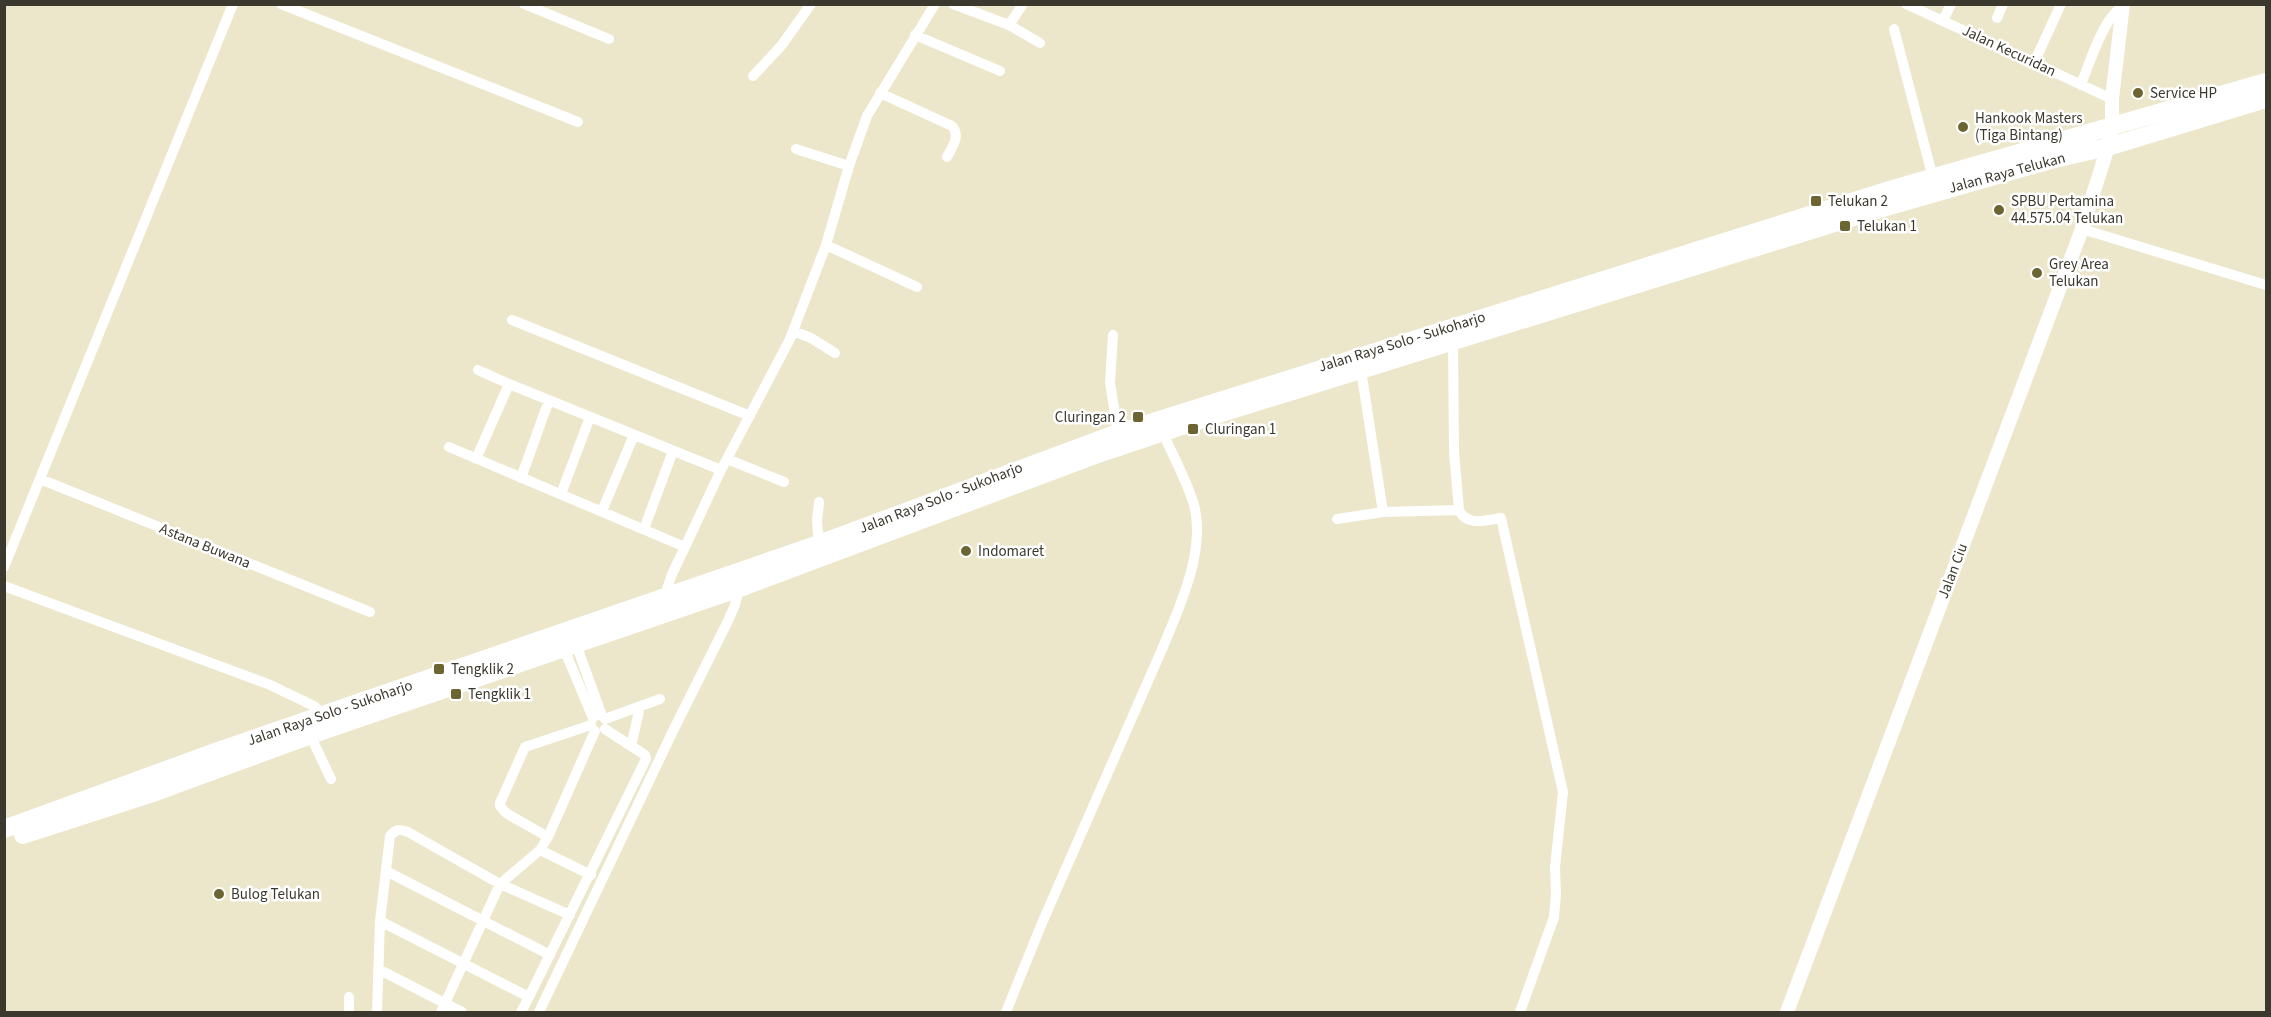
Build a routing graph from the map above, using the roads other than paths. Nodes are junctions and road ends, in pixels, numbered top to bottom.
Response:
1 (232, 4) edge
2 (281, 4) edge
3 (524, 4) edge
4 (812, 4) edge
5 (935, 4) edge
6 (953, 4) edge
7 (1023, 4) edge
8 (1906, 4) edge
9 (1951, 4) edge
10 (2003, 4) edge
11 (2061, 4) edge
12 (2123, 6) edge
13 (1998, 18) dead end
14 (1943, 21) junction
15 (1009, 25) junction
16 (1894, 28) dead end
17 (915, 35) junction
18 (609, 39) dead end
19 (1040, 43) dead end
20 (2034, 63) junction
21 (1000, 71) dead end
22 (753, 76) dead end
23 (2266, 82) edge
24 (2081, 85) junction
25 (880, 93) junction
26 (2112, 99) junction
27 (2266, 99) edge
28 (578, 122) dead end
29 (2112, 128) junction
30 (2108, 147) junction
31 (796, 149) dead end
32 (947, 157) dead end
33 (849, 166) junction
34 (1933, 178) junction
35 (1886, 199) junction
36 (1814, 222) junction
37 (2082, 229) junction
38 (826, 245) junction
39 (2266, 285) edge
40 (918, 287) dead end
41 (512, 320) dead end
42 (793, 331) junction
43 (1113, 335) dead end
44 (1453, 341) junction
45 (835, 352) dead end
46 (478, 370) dead end
47 (1361, 370) junction
48 (509, 384) junction
49 (1247, 398) junction
50 (549, 400) junction
51 (1210, 410) junction
52 (750, 416) junction
53 (590, 417) junction
54 (1118, 433) junction
55 (1163, 433) junction
56 (634, 435) junction
57 (449, 447) dead end
58 (673, 451) junction
59 (476, 459) junction
60 (727, 459) junction
61 (721, 470) junction
62 (521, 478) junction
63 (40, 480) junction
64 (784, 482) dead end
65 (561, 494) junction
66 (819, 502) dead end
67 (1459, 510) junction
68 (602, 511) junction
69 (1383, 512) junction
70 (1337, 519) dead end
71 (644, 529) junction
72 (819, 544) junction
73 (685, 547) junction
74 (4, 567) edge
75 (741, 580) junction
76 (4, 586) edge
77 (667, 604) junction
78 (370, 612) dead end
79 (570, 646) junction
80 (660, 699) dead end
81 (640, 707) junction
82 (598, 723) junction
83 (316, 726) junction
84 (631, 746) junction
85 (221, 759) junction
86 (331, 779) dead end
87 (4, 829) edge
88 (548, 837) junction
89 (4, 841) edge
90 (540, 850) junction
91 (386, 871) junction
92 (591, 875) junction
93 (500, 884) junction
94 (570, 915) junction
95 (380, 921) junction
96 (483, 922) junction
97 (550, 955) junction
98 (464, 963) junction
99 (378, 969) junction
100 (349, 997) dead end
101 (529, 997) junction
102 (443, 1008) edge
103 (349, 1012) edge
104 (377, 1012) edge
105 (462, 1012) edge
106 (521, 1012) edge
107 (539, 1012) edge
108 (1006, 1012) edge
109 (1520, 1012) edge
110 (1787, 1012) edge

1 - 63 street
2 - 28 street
3 - 18 street
4 - 22 street
5 - 17 street
6 - 15 street
7 - 15 street
8 - 14 street, Jalan Kecuridan
9 - 14 street
10 - 13 street
11 - 20 street
12 - 24 street
12 - 26 street, Jalan Ciu
14 - 20 street, Jalan Kecuridan
15 - 19 street
16 - 34 street
17 - 21 street
17 - 25 street
20 - 24 street, Jalan Kecuridan
23 - 29 main road, Jalan Raya Telukan
24 - 26 street, Jalan Kecuridan
25 - 32 street
25 - 33 street
26 - 29 street, Jalan Ciu
27 - 30 main road, Jalan Raya Telukan
29 - 30 street, Jalan Ciu
29 - 34 main road, Jalan Raya Telukan
30 - 35 main road, Jalan Raya Telukan
30 - 37 street, Jalan Ciu
31 - 33 street
33 - 38 street
34 - 35 main road, Jalan Raya Telukan
35 - 36 main road, Jalan Raya Solo - Sukoharjo
36 - 44 main road, Jalan Raya Solo - Sukoharjo
36 - 49 main road, Jalan Raya Solo - Sukoharjo
37 - 39 street
37 - 110 street, Jalan Ciu
38 - 40 street
38 - 42 street
41 - 52 street
42 - 45 street
42 - 52 street
43 - 54 street
44 - 47 main road, Jalan Raya Solo - Sukoharjo
44 - 67 street
46 - 48 street
47 - 49 main road, Jalan Raya Solo - Sukoharjo
47 - 69 street
48 - 50 street
48 - 59 street
49 - 51 main road, Jalan Raya Solo - Sukoharjo
50 - 53 street
50 - 62 street
51 - 54 main road, Jalan Raya Solo - Sukoharjo
51 - 55 main road, Jalan Raya Solo - Sukoharjo
52 - 60 street
53 - 56 street
53 - 65 street
54 - 72 main road, Jalan Raya Solo - Sukoharjo
55 - 75 main road, Jalan Raya Solo - Sukoharjo
55 - 108 street
56 - 58 street
56 - 68 street
57 - 59 street
58 - 61 street
58 - 71 street
59 - 62 street
60 - 61 street
60 - 64 street
61 - 73 street
62 - 65 street
63 - 74 street
63 - 78 street, Astana Buwana
65 - 68 street
66 - 72 street
67 - 69 street
67 - 109 street
68 - 71 street
69 - 70 street
71 - 73 street
72 - 75 main road, Jalan Raya Solo - Sukoharjo
73 - 77 street
75 - 77 main road, Jalan Raya Solo - Sukoharjo
75 - 107 street
76 - 83 street
77 - 79 main road, Jalan Raya Solo - Sukoharjo
77 - 83 main road, Jalan Raya Solo - Sukoharjo
79 - 82 street
79 - 83 main road, Jalan Raya Solo - Sukoharjo
80 - 81 street
81 - 82 street
81 - 84 street
82 - 84 street
82 - 88 street
82 - 88 street
83 - 85 main road, Jalan Raya Solo - Sukoharjo
83 - 86 street
84 - 92 street
85 - 87 main road, Jalan Raya Solo - Sukoharjo
85 - 89 main road, Jalan Raya Solo - Sukoharjo
88 - 90 street
90 - 92 street
90 - 93 street
91 - 93 street
91 - 95 street
91 - 96 street
92 - 94 street
93 - 94 street
93 - 96 street
94 - 97 street
95 - 98 street
95 - 99 street
96 - 97 street
96 - 98 street
97 - 101 street
98 - 101 street
98 - 102 street
99 - 102 street
99 - 104 street
100 - 103 street
101 - 106 street
102 - 105 street

